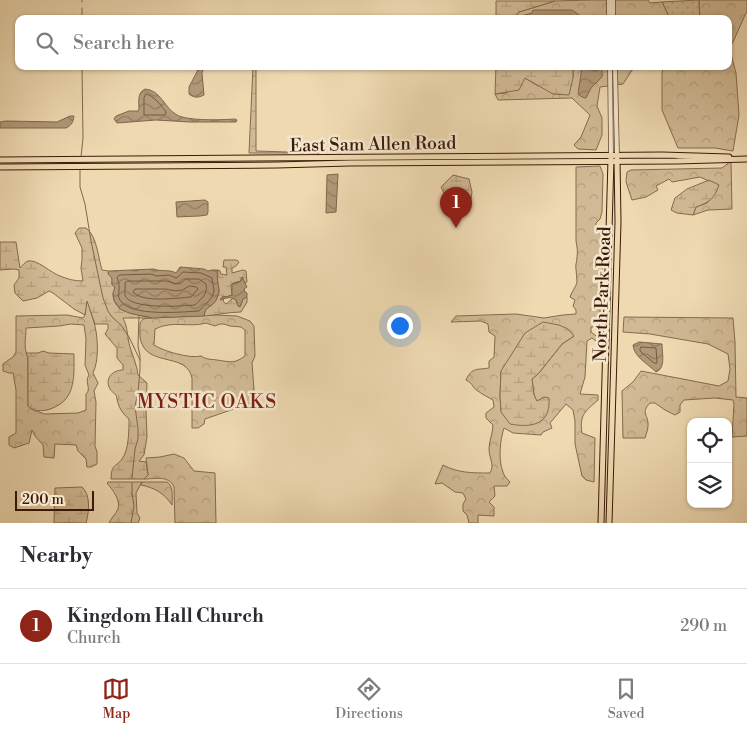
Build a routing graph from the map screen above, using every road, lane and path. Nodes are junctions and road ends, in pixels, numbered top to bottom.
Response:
1 (611, 0) edge
2 (611, 15) edge
3 (610, 70) edge
4 (615, 70) edge
5 (614, 158) junction
6 (747, 158) edge
7 (0, 160) edge
8 (596, 162) junction
9 (0, 167) edge
10 (611, 179) junction
11 (601, 523) edge
12 (609, 523) edge

1 - 2 street
3 - 5 street, North Park Road
4 - 5 street, North Park Road
5 - 6 main road, East Sam Allen Road
5 - 7 main road, East Sam Allen Road
5 - 8 main road, East Sam Allen Road
5 - 10 main road, North Park Road
5 - 12 main road, North Park Road
8 - 9 main road, East Sam Allen Road
8 - 10 main road
10 - 11 main road, North Park Road

